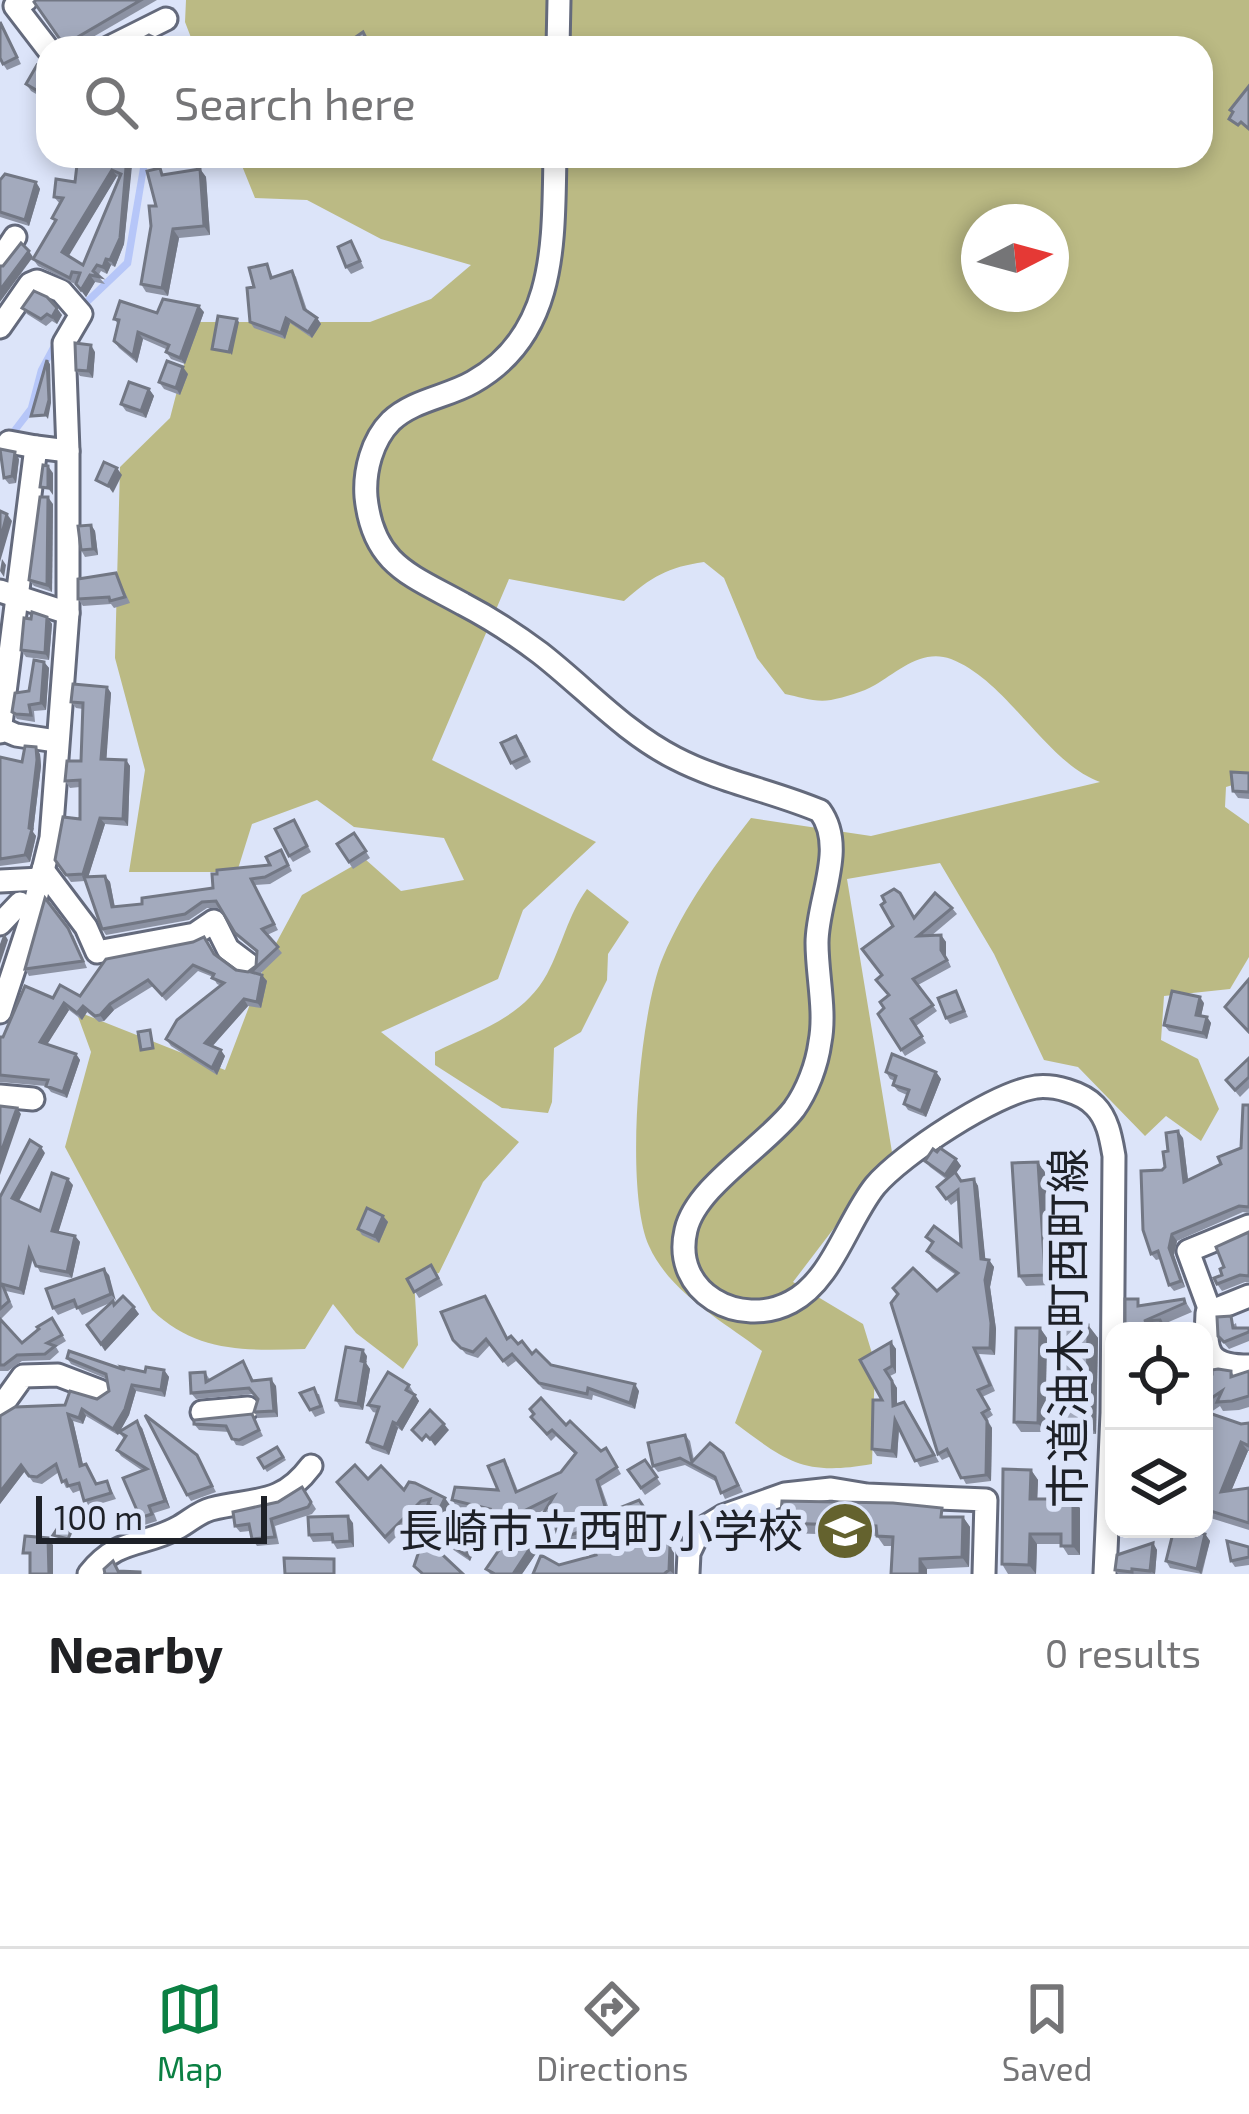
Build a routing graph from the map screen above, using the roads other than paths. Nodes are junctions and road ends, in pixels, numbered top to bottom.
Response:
1 (26, 0) edge
2 (559, 0) edge
3 (166, 19) dead end
4 (38, 36) edge
5 (132, 36) edge
6 (558, 36) edge
7 (554, 168) edge
8 (15, 237) dead end
9 (0, 260) edge
10 (0, 327) edge
11 (9, 442) dead end
12 (36, 447) junction
13 (68, 451) junction
14 (8, 594) edge
15 (68, 613) junction
16 (3, 702) edge
17 (0, 729) edge
18 (56, 741) junction
19 (42, 875) junction
20 (0, 881) edge
21 (32, 915) junction
22 (0, 924) edge
23 (248, 964) dead end
24 (5, 980) edge
25 (0, 1012) edge
26 (0, 1096) edge
27 (33, 1099) dead end
28 (1249, 1226) edge
29 (1249, 1296) edge
30 (1210, 1311) junction
31 (1249, 1366) edge
32 (0, 1373) edge
33 (23, 1376) junction
34 (100, 1391) edge
35 (0, 1408) edge
36 (248, 1408) dead end
37 (202, 1412) dead end
38 (311, 1466) dead end
39 (89, 1574) edge
40 (688, 1574) edge
41 (984, 1574) edge
42 (1105, 1574) edge

1 - 4 street
2 - 6 street
3 - 5 street
7 - 42 street, 市道油木町西町線
8 - 9 street
10 - 13 street
11 - 12 street
12 - 13 street
12 - 14 street
13 - 15 street
14 - 15 street
14 - 16 street
15 - 18 street
16 - 17 street
17 - 18 street
18 - 19 street
19 - 20 street
19 - 21 street
19 - 23 street
21 - 22 street
21 - 24 street
24 - 25 street
26 - 27 street
28 - 30 street
29 - 30 street
30 - 31 street
32 - 33 street
33 - 34 street
33 - 35 street
36 - 37 street
38 - 39 street
40 - 41 street

